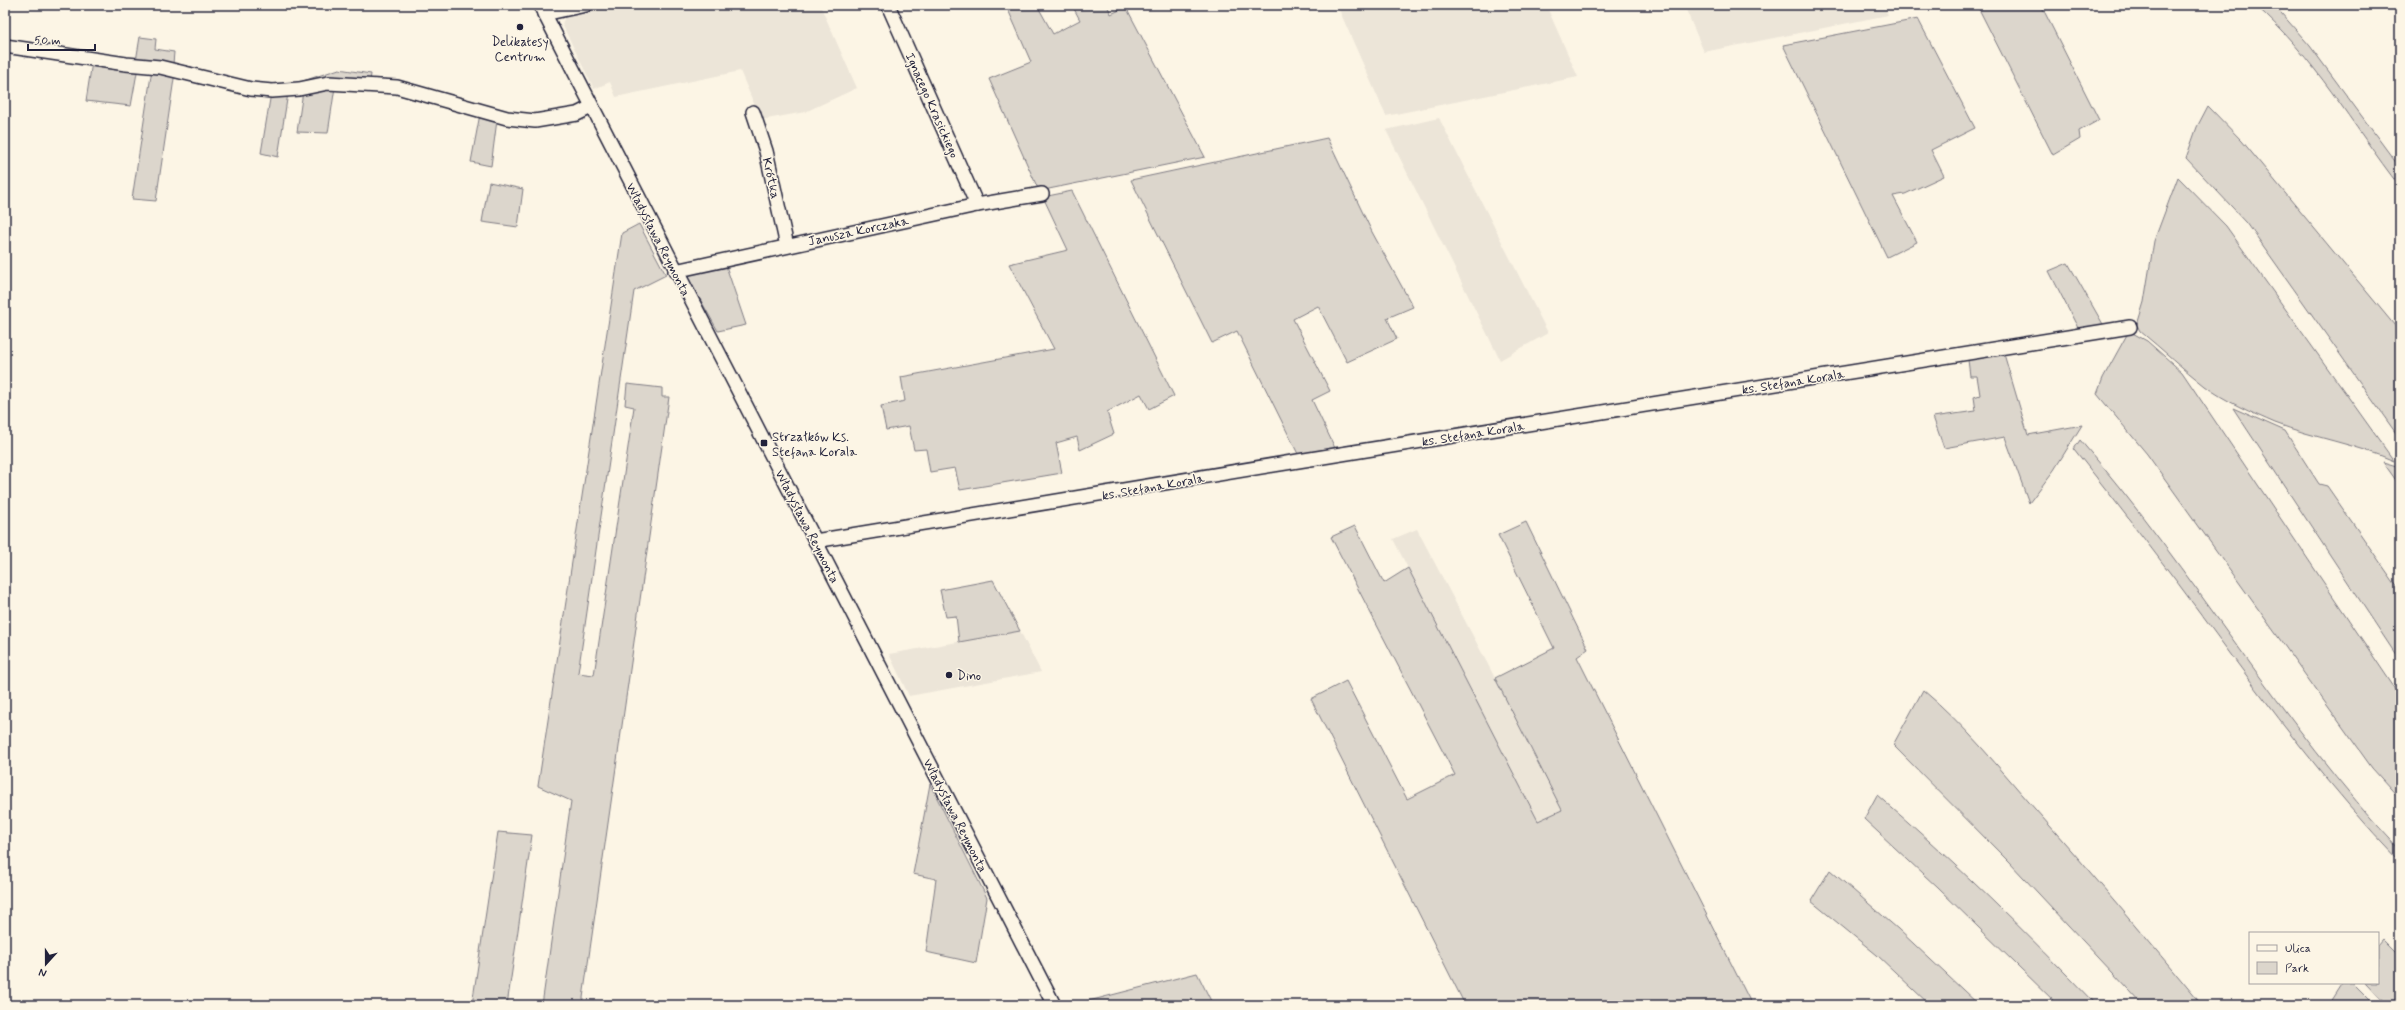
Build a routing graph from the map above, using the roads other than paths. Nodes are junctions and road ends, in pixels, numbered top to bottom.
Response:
1 (586, 5) edge
2 (888, 5) edge
3 (542, 9) edge
4 (5, 46) edge
5 (591, 107) junction
6 (753, 112) dead end
7 (1042, 194) dead end
8 (977, 205) junction
9 (787, 246) junction
10 (675, 271) junction
11 (2130, 327) dead end
12 (816, 542) junction
13 (1054, 1005) edge

1 - 3 street
2 - 8 street, Ignacego Krasickiego
3 - 5 street, Władysława Reymonta
4 - 5 street
5 - 10 street, Władysława Reymonta
6 - 9 street, Krótka
7 - 8 street, Janusza Korczaka
8 - 9 street, Janusza Korczaka
9 - 10 street, Janusza Korczaka
10 - 12 street, Władysława Reymonta
11 - 12 street, ks. Stefana Korala
12 - 13 street, Władysława Reymonta

